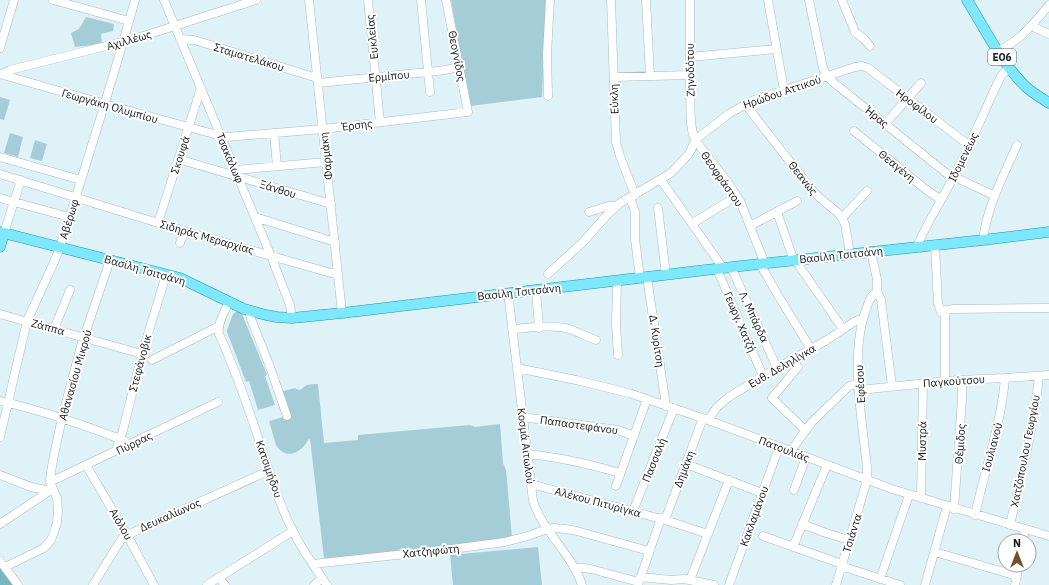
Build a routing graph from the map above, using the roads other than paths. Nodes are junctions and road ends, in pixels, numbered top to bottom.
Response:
1 (14, 0) edge
2 (53, 0) edge
3 (135, 0) edge
4 (164, 0) edge
5 (256, 0) edge
6 (309, 0) edge
7 (368, 0) edge
8 (421, 0) edge
9 (446, 0) edge
10 (550, 0) edge
11 (611, 0) edge
12 (646, 0) edge
13 (690, 0) edge
14 (768, 0) edge
15 (809, 0) edge
16 (842, 0) edge
17 (968, 0) edge
18 (1049, 5) edge
19 (129, 21) junction
20 (175, 26) junction
21 (1031, 26) junction
22 (2, 32) edge
23 (1049, 34) edge
24 (180, 39) junction
25 (124, 42) junction
26 (870, 46) dead end
27 (0, 48) edge
28 (776, 49) junction
29 (998, 51) junction
30 (690, 57) junction
31 (865, 66) joint
32 (459, 67) junction
33 (1009, 67) junction
34 (428, 72) junction
35 (1, 74) edge
36 (690, 75) junction
37 (650, 76) junction
38 (828, 76) junction
39 (376, 77) junction
40 (614, 77) junction
41 (318, 80) junction
42 (921, 83) dead end
43 (201, 88) junction
44 (784, 90) junction
45 (430, 92) dead end
46 (548, 96) dead end
47 (908, 98) junction
48 (1049, 103) edge
49 (105, 104) junction
50 (745, 104) junction
51 (468, 112) joint
52 (380, 122) junction
53 (885, 124) junction
54 (188, 128) junction
55 (323, 129) junction
56 (854, 131) dead end
57 (274, 133) junction
58 (221, 136) junction
59 (695, 140) junction
60 (1017, 145) dead end
61 (970, 146) junction
62 (0, 157) edge
63 (178, 159) junction
64 (326, 162) junction
65 (277, 166) junction
66 (237, 173) junction
67 (0, 174) edge
68 (954, 177) junction
69 (21, 180) junction
70 (81, 180) junction
71 (661, 180) junction
72 (867, 191) dead end
73 (632, 196) junction
74 (737, 196) junction
75 (995, 196) junction
76 (76, 197) junction
77 (0, 198) edge
78 (941, 200) junction
79 (797, 201) dead end
80 (14, 202) junction
81 (331, 204) junction
82 (617, 206) junction
83 (658, 208) dead end
84 (589, 212) dead end
85 (777, 212) junction
86 (69, 217) junction
87 (255, 217) junction
88 (842, 218) junction
89 (158, 223) junction
90 (692, 223) junction
91 (750, 226) junction
92 (184, 231) junction
93 (1049, 232) edge
94 (2, 233) edge
95 (983, 240) junction
96 (335, 242) junction
97 (180, 243) dead end
98 (935, 245) junction
99 (0, 247) edge
100 (917, 247) junction
101 (60, 248) junction
102 (871, 252) junction
103 (850, 254) junction
104 (271, 256) junction
105 (110, 260) junction
106 (795, 261) junction
107 (763, 264) junction
108 (724, 268) junction
109 (548, 274) dead end
110 (166, 275) junction
111 (338, 275) junction
112 (666, 275) junction
113 (644, 278) junction
114 (617, 281) junction
115 (70, 290) dead end
116 (536, 290) junction
117 (877, 292) junction
118 (508, 293) junction
119 (232, 302) junction
120 (1049, 308) edge
121 (249, 310) junction
122 (943, 311) junction
123 (342, 313) junction
124 (0, 314) edge
125 (292, 318) junction
126 (27, 321) junction
127 (862, 321) junction
128 (539, 328) junction
129 (54, 329) junction
130 (512, 329) junction
131 (843, 329) junction
132 (220, 331) junction
133 (84, 337) junction
134 (596, 340) dead end
135 (811, 349) junction
136 (142, 354) junction
137 (618, 355) dead end
138 (152, 360) dead end
139 (798, 367) dead end
140 (516, 368) junction
141 (777, 368) junction
142 (1049, 375) edge
143 (763, 376) junction
144 (1039, 376) junction
145 (1005, 378) junction
146 (962, 380) junction
147 (945, 381) junction
148 (924, 383) junction
149 (892, 386) junction
150 (859, 387) junction
151 (648, 399) junction
152 (4, 402) edge
153 (218, 402) dead end
154 (666, 406) junction
155 (674, 408) junction
156 (287, 416) dead end
157 (522, 417) junction
158 (62, 418) junction
159 (706, 419) junction
160 (805, 430) junction
161 (634, 436) junction
162 (0, 437) edge
163 (120, 439) junction
164 (132, 444) junction
165 (779, 447) junction
166 (116, 451) junction
167 (791, 451) junction
168 (527, 454) junction
169 (806, 457) junction
170 (686, 464) junction
171 (86, 465) junction
172 (827, 465) junction
173 (268, 471) junction
174 (620, 473) junction
175 (0, 475) edge
176 (729, 480) junction
177 (867, 480) junction
178 (531, 484) junction
179 (616, 486) dead end
180 (52, 488) junction
181 (794, 490) dead end
182 (762, 493) junction
183 (909, 495) junction
184 (921, 498) junction
185 (951, 508) junction
186 (633, 511) junction
187 (975, 515) junction
188 (663, 519) junction
189 (0, 524) edge
190 (802, 524) junction
191 (1010, 525) junction
192 (547, 529) junction
193 (1025, 530) junction
194 (293, 531) junction
195 (1024, 533) edge
196 (708, 534) junction
197 (127, 535) junction
198 (763, 536) dead end
199 (1049, 536) edge
200 (849, 540) junction
201 (793, 547) junction
202 (649, 551) junction
203 (935, 552) junction
204 (2, 564) edge
205 (313, 564) junction
206 (842, 565) junction
207 (574, 568) junction
208 (219, 578) junction
209 (880, 578) junction
210 (690, 580) junction
211 (639, 581) edge
212 (1016, 581) edge
213 (324, 582) edge
214 (18, 585) edge
215 (93, 585) edge
216 (154, 585) edge
217 (207, 585) edge
218 (225, 585) edge
219 (314, 585) edge
220 (582, 585) edge
221 (714, 585) edge
222 (729, 585) edge
223 (836, 585) edge
224 (900, 585) edge
225 (925, 585) edge

1 - 22 street
2 - 19 street
3 - 19 street, Αβέρωφ
4 - 20 street, Τσακάλωφ
5 - 20 street, Αχιλλέως
6 - 41 street, Φαρμάκη
7 - 39 street, Ευκλείας
8 - 34 street
9 - 32 street, Θεογνίδος
10 - 46 street
11 - 40 street, Εύκλη
12 - 37 street
13 - 30 street, Ζηνοδότου
14 - 28 street
15 - 38 street, Ήρας
16 - 26 street
17 - 29 main road, ΕΟ6
18 - 21 street
19 - 25 street, Αβέρωφ
20 - 24 street, Τσακάλωφ
20 - 25 street, Αχιλλέως
21 - 23 street
21 - 29 street
22 - 27 street
24 - 41 street, Σταματελάκου
24 - 43 street, Τσακάλωφ
25 - 35 street, Αχιλλέως
25 - 49 street, Αβέρωφ
28 - 30 street
28 - 44 street
29 - 33 main road, ΕΟ6
30 - 36 street, Ζηνοδότου
31 - 38 street, Ηρώδου Αττικού
31 - 47 street, Ηροφίλου
32 - 34 street, Ερμίπου
32 - 51 street, Θεογνίδος
33 - 48 main road, ΕΟ6
33 - 61 street, Ιδομενέως
34 - 39 street, Ερμίπου
34 - 45 street
35 - 49 street, Γεωργάκη Ολυμπίου
36 - 37 street
36 - 59 street, Ζηνοδότου
37 - 40 street
38 - 44 street, Ηρώδου Αττικού
38 - 53 street, Ήρας
39 - 41 street, Ερμίπου
39 - 52 street, Ευκλείας
40 - 73 street, Εύκλη
41 - 55 street, Φαρμάκη
42 - 47 street
43 - 54 street, Σκουφά
43 - 58 street, Τσακάλωφ
44 - 50 street, Ηρώδου Αττικού
47 - 53 street
47 - 61 street, Ηροφίλου
49 - 54 street, Γεωργάκη Ολυμπίου
49 - 70 street, Αβέρωφ
50 - 59 street, Ηρώδου Αττικού
50 - 88 street, Θεανώς
51 - 52 street, Έρσης
52 - 55 street, Έρσης
53 - 68 street, Ήρας
54 - 58 street, Γεωργάκη Ολυμπίου
54 - 63 street, Σκουφά
55 - 57 street, Έρσης
55 - 64 street, Φαρμάκη
56 - 78 street, Θεαγένη
57 - 58 street, Έρσης
57 - 65 street
58 - 66 street, Τσακάλωφ
59 - 71 street, Ηρώδου Αττικού
59 - 74 street, Θεοφράστου
60 - 75 street
61 - 68 street, Ιδομενέως
62 - 70 street
63 - 66 street, Ξάνθου
63 - 89 street, Σκουφά
64 - 65 street
64 - 81 street, Φαρμάκη
65 - 66 street
66 - 81 street, Ξάνθου
66 - 87 street, Τσακάλωφ
67 - 69 street, Σιδηράς Μεραρχίας
68 - 75 street, Ήρας
68 - 78 street, Ιδομενέως
69 - 76 street, Σιδηράς Μεραρχίας
69 - 80 street
70 - 76 street, Αβέρωφ
71 - 73 street, Ηρώδου Αττικού
71 - 90 street
72 - 88 street
73 - 82 street, Ηρώδου Αττικού
73 - 113 street, Εύκλη
74 - 90 street
74 - 91 street, Θεοφράστου
75 - 95 street
76 - 86 street, Αβέρωφ
76 - 89 street, Σιδηράς Μεραρχίας
77 - 80 street
78 - 100 street, Ιδομενέως
79 - 85 street
80 - 86 street
80 - 94 street
81 - 96 street, Φαρμάκη
82 - 84 street
82 - 109 street, Ηρώδου Αττικού
83 - 112 street
85 - 91 street
85 - 106 street
86 - 101 street, Αβέρωφ
87 - 96 street
87 - 104 street, Τσακάλωφ
88 - 103 street
89 - 92 street, Σιδηράς Μεραρχίας
90 - 108 street
91 - 107 street, Θεοφράστου
92 - 97 street
92 - 104 street, Σιδηράς Μεραρχίας
93 - 95 main road, Βασίλη Τσιτσάνη
94 - 99 main road
94 - 101 main road, Βασίλη Τσιτσάνη
95 - 98 main road, Βασίλη Τσιτσάνη
96 - 111 street, Φαρμάκη
98 - 100 main road, Βασίλη Τσιτσάνη
98 - 122 street
100 - 102 main road, Βασίλη Τσιτσάνη
101 - 105 main road, Βασίλη Τσιτσάνη
101 - 126 street, Αβέρωφ
102 - 103 main road, Βασίλη Τσιτσάνη
102 - 117 street
103 - 106 main road, Βασίλη Τσιτσάνη
104 - 111 street, Σιδηράς Μεραρχίας
104 - 125 street, Τσακάλωφ
105 - 110 main road, Βασίλη Τσιτσάνη
105 - 133 street, Αθανασίου Μικρού
106 - 107 main road, Βασίλη Τσιτσάνη
106 - 131 street
107 - 108 main road, Βασίλη Τσιτσάνη
107 - 135 street, Θεοφράστου
108 - 112 main road, Βασίλη Τσιτσάνη
108 - 141 street, Λ. Μπάρδα
108 - 143 street, Γεωργ. Χατζή
110 - 119 main road, Βασίλη Τσιτσάνη
110 - 136 street, Στεφάνοβικ
111 - 123 street, Φαρμάκη
112 - 113 main road, Βασίλη Τσιτσάνη
113 - 114 main road, Βασίλη Τσιτσάνη
113 - 154 street, Δ. Κυρίτση
114 - 116 main road, Βασίλη Τσιτσάνη
114 - 137 street
115 - 129 street
116 - 118 main road, Βασίλη Τσιτσάνη
116 - 128 street
117 - 127 street, Εφέσου
117 - 149 street
118 - 123 main road, Βασίλη Τσιτσάνη
118 - 130 street, Κοσμά Αιτωλού
119 - 121 main road, Βασίλη Τσιτσάνη
119 - 132 street
120 - 122 street
121 - 125 main road, Βασίλη Τσιτσάνη
121 - 156 street
122 - 147 street
123 - 125 main road, Βασίλη Τσιτσάνη
124 - 126 street, Ζάππα
126 - 129 street, Ζάππα
126 - 152 street, Αβέρωφ
127 - 131 street, Ευθ. Δεληλίγκα
127 - 150 street, Εφέσου
128 - 130 street
128 - 134 street
129 - 133 street, Ζάππα
130 - 140 street, Κοσμά Αιτωλού
131 - 135 street, Ευθ. Δεληλίγκα
132 - 138 street
132 - 173 street, Κατσιμήδου
133 - 136 street, Ζάππα
133 - 158 street, Αθανασίου Μικρού
135 - 141 street, Ευθ. Δεληλίγκα
136 - 163 street, Στεφάνοβικ
139 - 160 street
140 - 151 street, Πατουλιάς
140 - 157 street, Κοσμά Αιτωλού
141 - 143 street, Ευθ. Δεληλίγκα
142 - 144 street, Παγκούτσου
143 - 159 street, Ευθ. Δεληλίγκα
144 - 145 street, Παγκούτσου
144 - 191 street, Χατζόπουλου Γεωργίου
145 - 146 street, Παγκούτσου
145 - 187 street, Ιουλιανού
146 - 147 street, Παγκούτσου
146 - 185 street, Θέμιδος
147 - 148 street, Παγκούτσου
148 - 149 street, Παγκούτσου
148 - 184 street, Μυστρά
149 - 150 street, Παγκούτσου
150 - 160 street
150 - 177 street, Εφέσου
151 - 154 street, Πατουλιάς
151 - 161 street
152 - 158 street
152 - 162 street, Αβέρωφ
153 - 164 street, Πύρρας
154 - 155 street, Πατουλιάς
155 - 159 street, Πατουλιάς
155 - 186 street, Πασσαλή
157 - 161 street, Παπαστεφάνου
157 - 168 street, Κοσμά Αιτωλού
158 - 163 street
158 - 180 street, Αθανασίου Μικρού
159 - 165 street, Πατουλιάς
159 - 170 street, Δημάκη
160 - 167 street
161 - 174 street
163 - 164 street
163 - 166 street, Στεφάνοβικ
164 - 166 street, Πύρρας
165 - 167 street, Πατουλιάς
165 - 182 street, Κακλαμάνου
166 - 171 street, Πύρρας
167 - 169 street, Πατουλιάς
168 - 174 street
168 - 178 street, Κοσμά Αιτωλού
169 - 172 street, Πατουλιάς
169 - 181 street
170 - 176 street
170 - 188 street, Δημάκη
171 - 180 street, Πύρρας
171 - 197 street, Αιόλου
172 - 177 street, Πατουλιάς
172 - 190 street
173 - 194 street, Κατσιμήδου
173 - 197 street, Δευκαλίωνος
174 - 179 street
175 - 180 street
176 - 182 street
176 - 196 street
177 - 183 street, Πατουλιάς
177 - 200 street, Τσιάντα
178 - 186 street, Αλέκου Πιτυρίγκα
178 - 192 street, Κοσμά Αιτωλού
180 - 189 street, Πύρρας
180 - 204 street, Αθανασίου Μικρού
182 - 222 street, Κακλαμάνου
183 - 184 street, Πατουλιάς
183 - 209 street
184 - 185 street, Πατουλιάς
185 - 187 street, Πατουλιάς
185 - 203 street, Θέμιδος
186 - 188 street, Αλέκου Πιτυρίγκα
187 - 191 street, Πατουλιάς
188 - 196 street, Αλέκου Πιτυρίγκα
188 - 202 street, Δημάκη
190 - 200 street
190 - 201 street
191 - 193 street, Πατουλιάς
192 - 202 street, Χατζηφώτη
192 - 205 street, Χατζηφώτη
192 - 207 street, Κοσμά Αιτωλού
193 - 195 street
193 - 199 street, Πατουλιάς
194 - 205 street, Κατσιμήδου
194 - 208 street
196 - 210 street
197 - 215 street, Δευκαλίωνος
197 - 216 street, Αιόλου
198 - 201 street
200 - 206 street, Τσιάντα
201 - 206 street
202 - 211 street, Δημάκη
203 - 212 street
203 - 225 street, Θέμιδος
204 - 214 street
205 - 213 street, Κατσιμήδου
206 - 209 street
206 - 223 street, Τσιάντα
207 - 211 street
207 - 220 street, Κοσμά Αιτωλού
208 - 217 street
208 - 218 street
209 - 224 street
210 - 211 street
210 - 221 street
213 - 219 street

